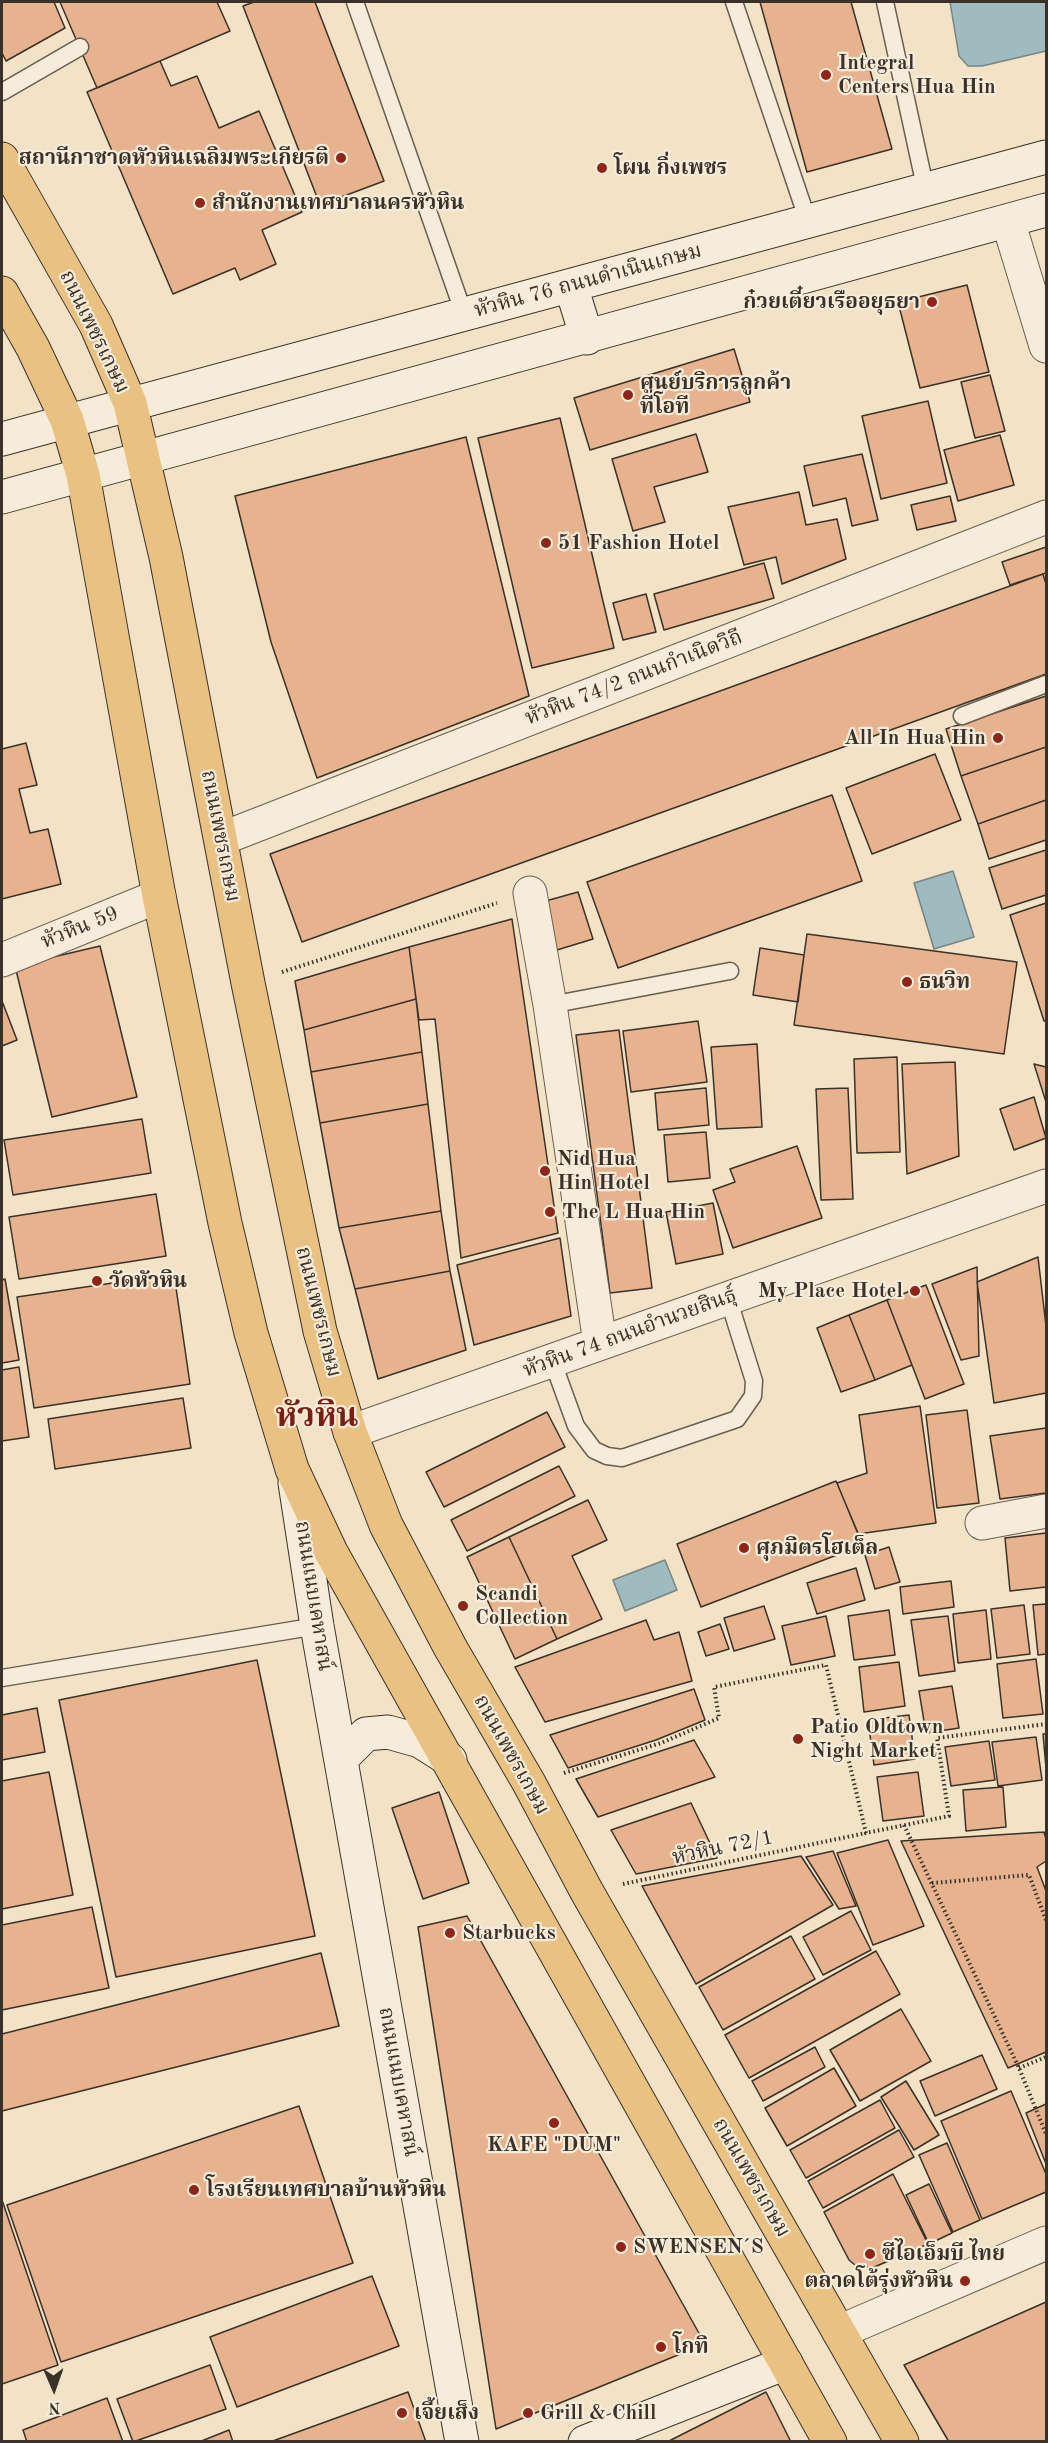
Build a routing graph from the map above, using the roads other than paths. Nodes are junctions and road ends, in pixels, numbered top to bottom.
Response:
1 (355, 2) edge
2 (734, 2) edge
3 (885, 2) edge
4 (80, 47) dead end
5 (2, 92) edge
6 (1047, 157) edge
7 (2, 159) edge
8 (993, 172) junction
9 (926, 191) junction
10 (1047, 210) edge
11 (808, 221) junction
12 (1008, 221) junction
13 (572, 286) junction
14 (2, 293) edge
15 (464, 314) junction
16 (587, 338) junction
17 (1047, 346) edge
18 (130, 404) junction
19 (67, 420) junction
20 (2, 439) edge
21 (143, 460) junction
22 (82, 475) junction
23 (2, 497) edge
24 (1047, 517) edge
25 (1047, 684) edge
26 (962, 716) dead end
27 (221, 839) junction
28 (530, 893) road end
29 (159, 896) junction
30 (2, 960) edge
31 (730, 971) dead end
32 (550, 1005) junction
33 (1047, 1186) edge
34 (728, 1298) junction
35 (600, 1343) junction
36 (552, 1360) junction
37 (350, 1432) junction
38 (292, 1469) junction
39 (1047, 1511) edge
40 (982, 1522) dead end
41 (317, 1626) junction
42 (2, 1678) edge
43 (341, 1759) junction
44 (450, 1760) junction
45 (1047, 2243) edge
46 (839, 2332) junction
47 (786, 2363) junction
48 (462, 2442) edge
49 (585, 2442) edge
50 (830, 2442) edge
51 (902, 2442) edge

1 - 15 lane
2 - 11 lane
3 - 9 lane
4 - 5 lane
6 - 8 street, หัวหิน 76 ถนนดำเนินเกษม
7 - 18 main road, ถนนเพชรเกษม
8 - 9 street, หัวหิน 76 ถนนดำเนินเกษม
8 - 12 street
9 - 11 street, หัวหิน 76 ถนนดำเนินเกษม
10 - 12 street
11 - 13 street, หัวหิน 76 ถนนดำเนินเกษม
12 - 16 street
12 - 17 street
13 - 15 street, หัวหิน 76 ถนนดำเนินเกษม
13 - 16 street
14 - 19 main road
15 - 18 street, หัวหิน 76 ถนนดำเนินเกษม
16 - 21 street
18 - 19 street, หัวหิน 76 ถนนดำเนินเกษม
18 - 21 main road, ถนนเพชรเกษม
19 - 20 street, หัวหิน 76 ถนนดำเนินเกษม
19 - 22 main road
21 - 22 street
21 - 27 main road, ถนนเพชรเกษม
22 - 23 street
22 - 29 main road
24 - 27 street, หัวหิน 74/2 ถนนกำเนิดวิถี
25 - 26 lane
27 - 37 main road, ถนนเพชรเกษม
28 - 32 street
29 - 30 street, หัวหิน 59
29 - 38 main road
31 - 32 lane
32 - 35 street
33 - 34 street, หัวหิน 74 ถนนอำนวยสินธุ์
34 - 35 street, หัวหิน 74 ถนนอำนวยสินธุ์
34 - 36 lane
35 - 36 street, หัวหิน 74 ถนนอำนวยสินธุ์
36 - 37 street, หัวหิน 74 ถนนอำนวยสินธุ์
37 - 46 main road, ถนนเพชรเกษม
38 - 41 street, ถนนแนบเคหาสน์
38 - 44 main road
39 - 40 street
41 - 42 lane
41 - 43 street, ถนนแนบเคหาสน์
43 - 44 street
43 - 48 street, ถนนแนบเคหาสน์
44 - 47 main road
45 - 46 street
46 - 51 main road, ถนนเพชรเกษม
47 - 49 street
47 - 50 main road

